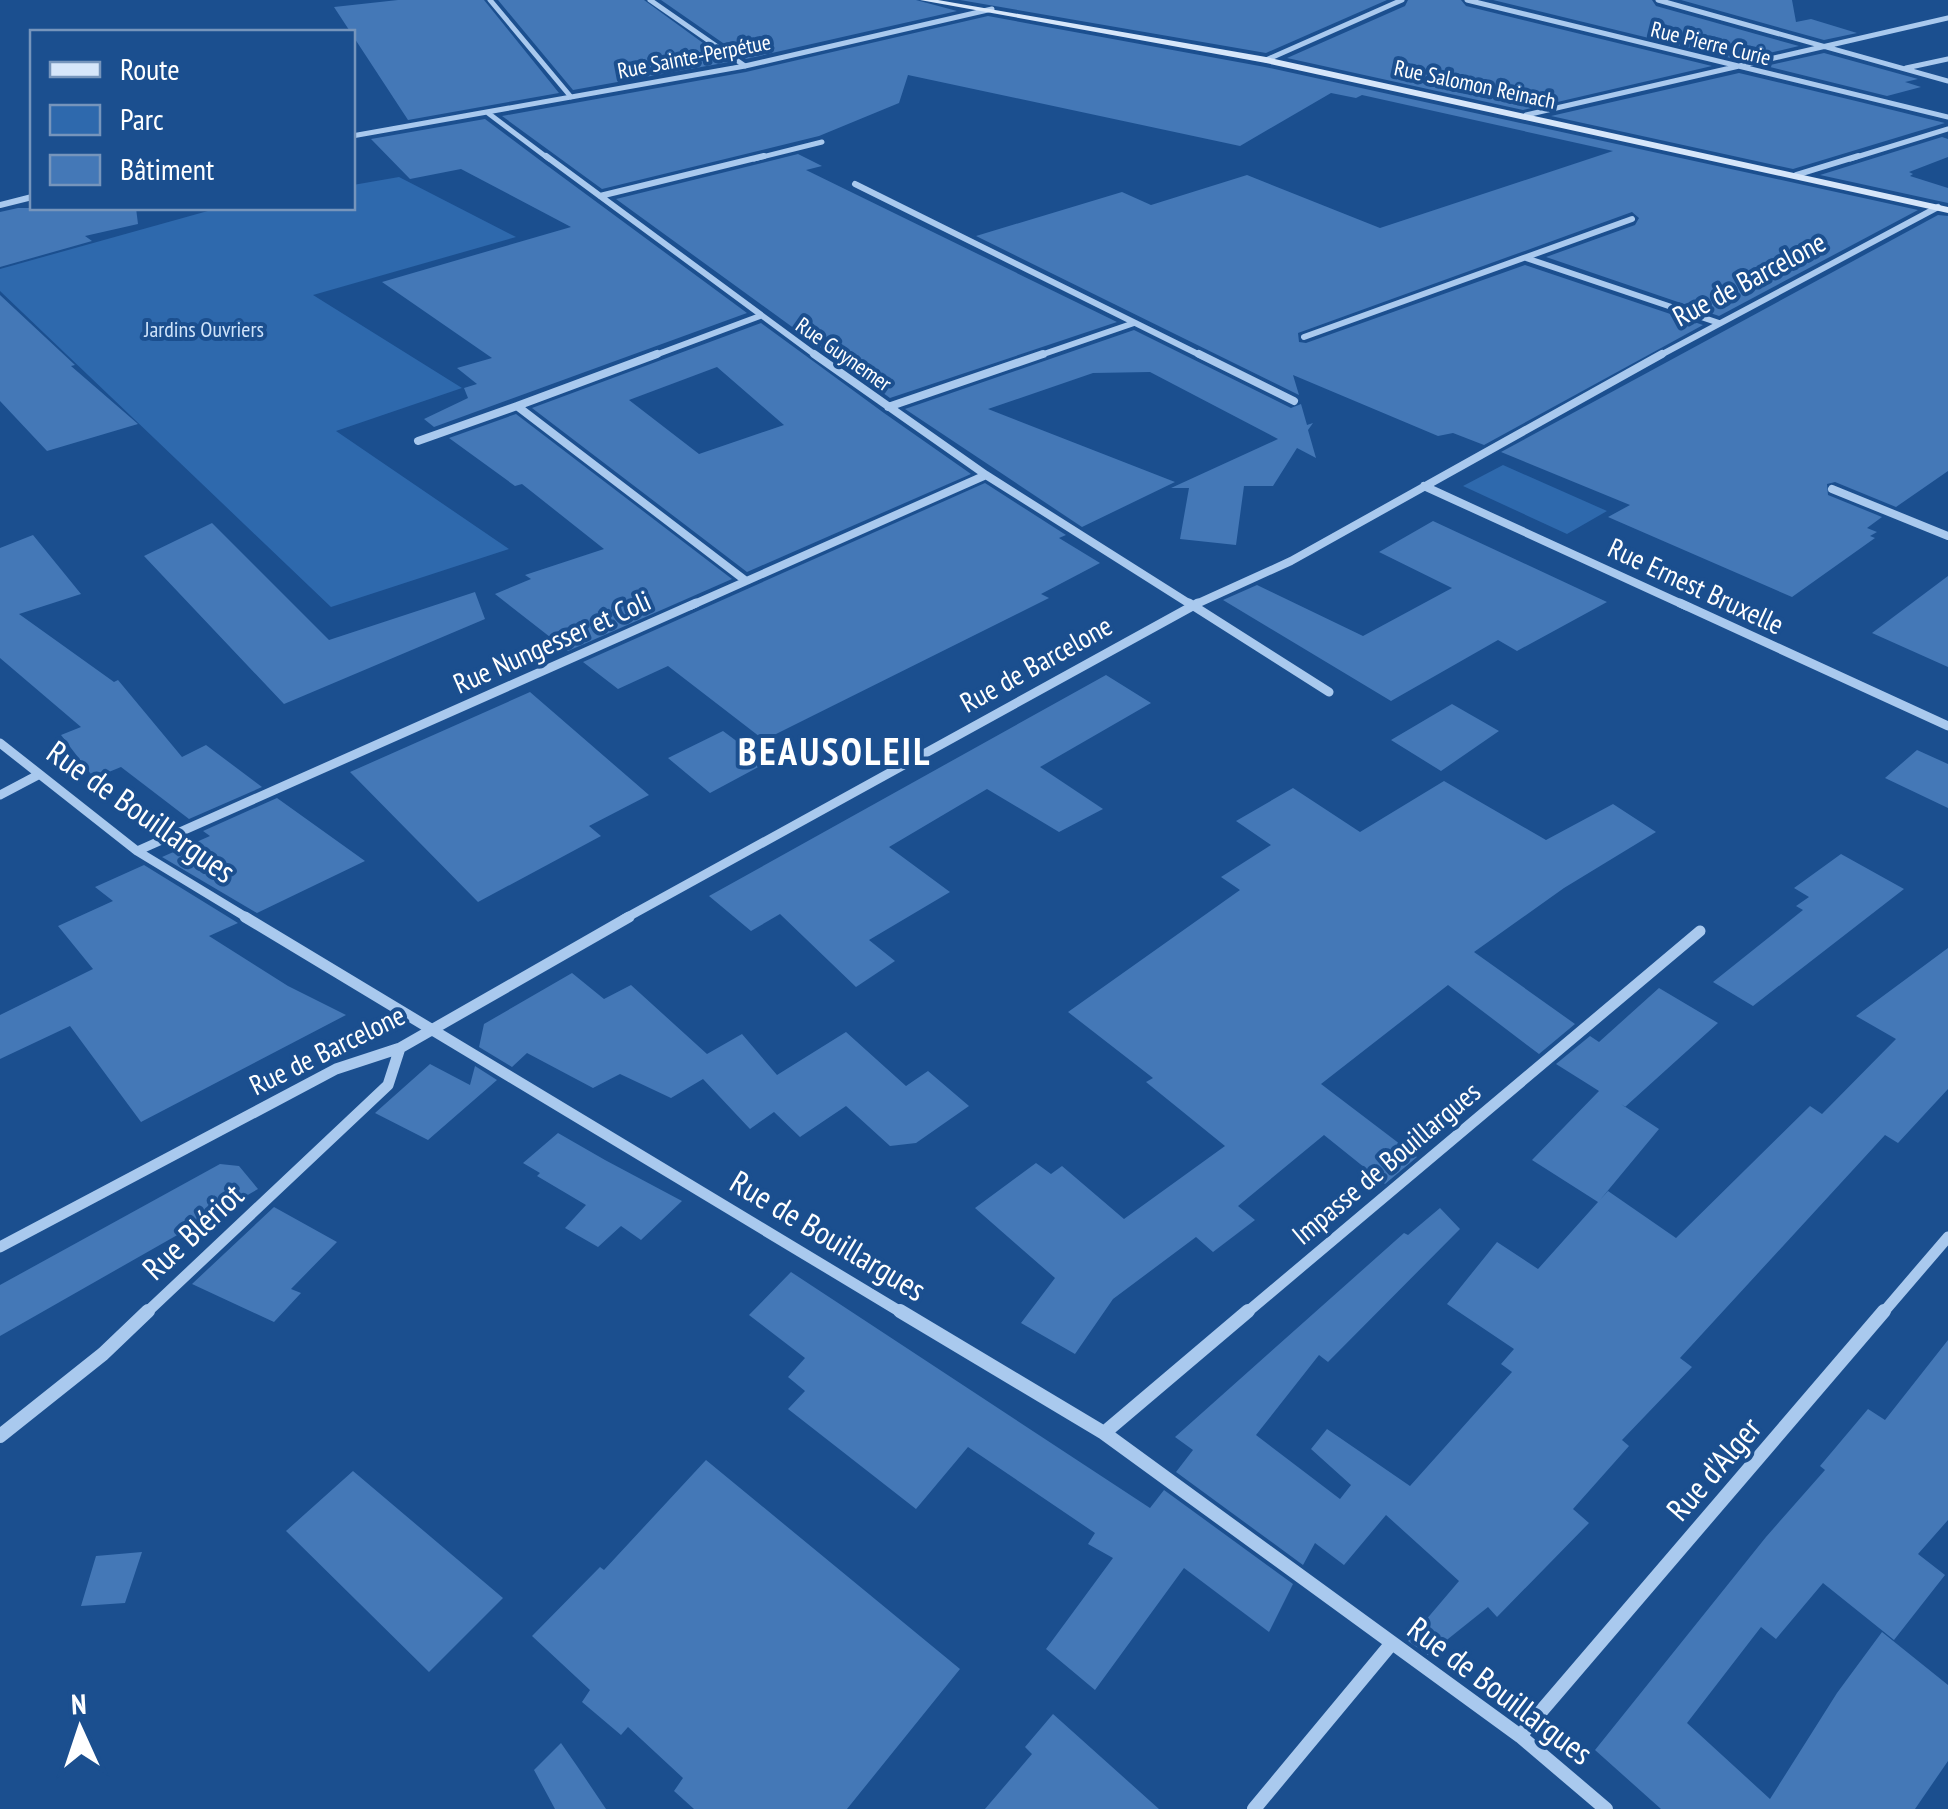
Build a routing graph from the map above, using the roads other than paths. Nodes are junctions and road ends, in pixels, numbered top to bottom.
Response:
1 (490, 0) edge
2 (650, 0) edge
3 (924, 0) edge
4 (1402, 0) edge
5 (1467, 0) edge
6 (1658, 0) edge
7 (1017, 6) dead end
8 (992, 9) junction
9 (1948, 18) edge
10 (1826, 46) junction
11 (1948, 59) edge
12 (1266, 60) junction
13 (745, 66) junction
14 (1731, 66) junction
15 (1905, 69) junction
16 (1948, 81) edge
17 (571, 97) junction
18 (488, 113) junction
19 (1526, 115) junction
20 (1948, 117) edge
21 (1948, 130) edge
22 (355, 135) edge
23 (822, 142) dead end
24 (1796, 175) junction
25 (855, 184) dead end
26 (600, 196) junction
27 (30, 198) edge
28 (0, 206) edge
29 (1943, 208) edge
30 (1632, 219) dead end
31 (1525, 258) junction
32 (760, 316) junction
33 (1719, 323) junction
34 (1134, 324) junction
35 (1304, 338) dead end
36 (1294, 401) dead end
37 (517, 406) junction
38 (888, 406) junction
39 (418, 441) dead end
40 (986, 475) junction
41 (1424, 486) junction
42 (1832, 489) dead end
43 (1948, 536) edge
44 (746, 581) junction
45 (1192, 606) junction
46 (1329, 692) dead end
47 (1948, 726) edge
48 (0, 743) edge
49 (38, 775) junction
50 (0, 795) edge
51 (137, 851) junction
52 (1700, 931) dead end
53 (428, 1028) junction
54 (400, 1048) junction
55 (1948, 1237) edge
56 (0, 1247) edge
57 (1104, 1433) junction
58 (0, 1436) edge
59 (1392, 1643) junction
60 (1520, 1736) junction
61 (1254, 1809) edge
62 (1606, 1809) edge

1 - 17 street
2 - 13 street
3 - 8 street
4 - 12 street
5 - 14 street, Rue Pierre Curie
6 - 10 street
7 - 8 street, Rue Sainte-Perpétue
8 - 12 street, Rue Salomon Reinach
8 - 13 street, Rue Sainte-Perpétue
9 - 10 street
10 - 14 street
10 - 15 street
11 - 15 street
12 - 19 street, Rue Salomon Reinach
13 - 17 street, Rue Sainte-Perpétue
14 - 19 street
14 - 20 street, Rue Pierre Curie
15 - 16 street
17 - 18 street, Rue Sainte-Perpétue
18 - 22 street, Rue Sainte-Perpétue
18 - 26 street, Rue Guynemer
19 - 24 street, Rue Salomon Reinach
21 - 24 street
23 - 26 street
24 - 29 street, Rue Salomon Reinach
25 - 34 street
26 - 32 street, Rue Guynemer
27 - 28 street
29 - 33 street, Rue de Barcelone
30 - 31 street
31 - 33 street
31 - 35 street
32 - 37 street
32 - 38 street, Rue Guynemer
33 - 41 street, Rue de Barcelone
34 - 36 street
34 - 38 street
37 - 39 street
37 - 44 street
38 - 40 street, Rue Guynemer
40 - 44 street, Rue Nungesser et Coli
40 - 45 street, Rue Guynemer
41 - 45 street, Rue de Barcelone
41 - 47 street, Rue Ernest Bruxelle
42 - 43 street
44 - 51 street, Rue Nungesser et Coli
45 - 46 street, Rue Guynemer
45 - 53 street, Rue de Barcelone
48 - 49 street, Rue de Bouillargues
49 - 50 street
49 - 51 street, Rue de Bouillargues
51 - 53 street, Rue de Bouillargues
52 - 57 street, Impasse de Bouillargues
53 - 54 street, Rue de Barcelone
53 - 57 street, Rue de Bouillargues
54 - 56 street, Rue de Barcelone
54 - 58 street, Rue Blériot
55 - 60 street, Rue d'Alger
57 - 59 street, Rue de Bouillargues
59 - 60 street, Rue de Bouillargues
59 - 61 street
60 - 62 street, Rue de Bouillargues

